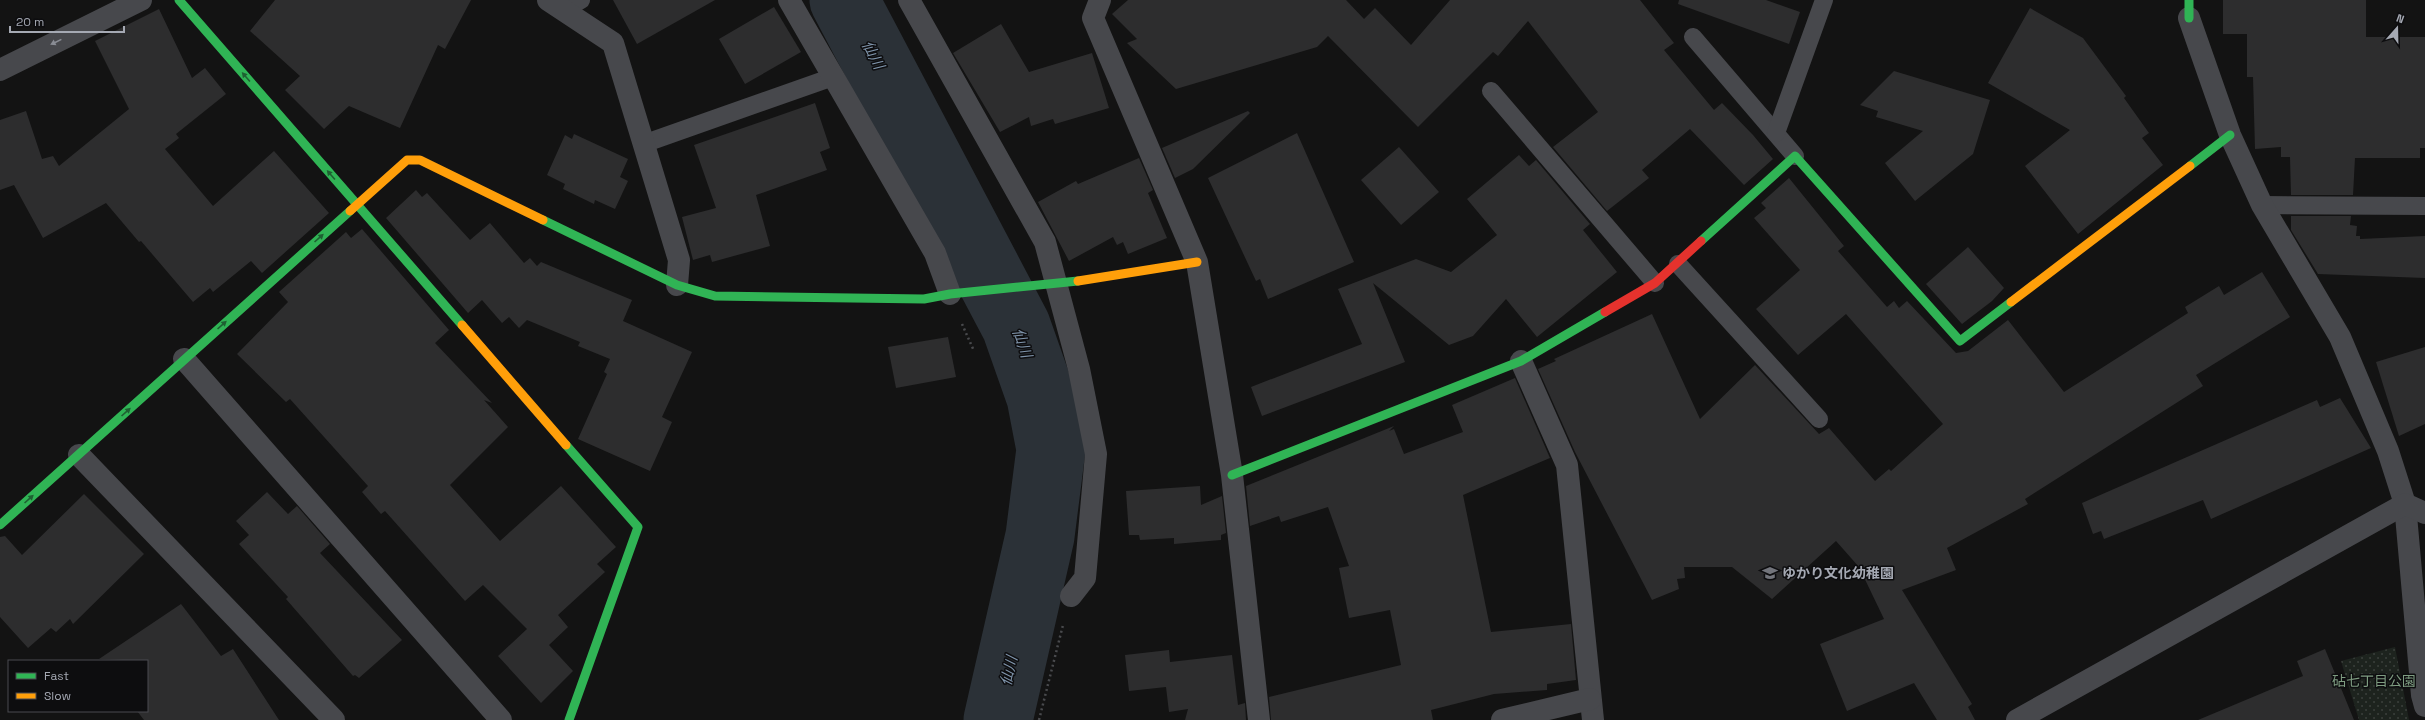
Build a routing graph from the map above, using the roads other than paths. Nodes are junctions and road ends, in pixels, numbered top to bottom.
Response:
1 (141, 0) edge
2 (179, 0) edge
3 (789, 0) edge
4 (909, 0) edge
5 (1100, 0) edge
6 (1824, 0) edge
7 (565, 3) edge
8 (2189, 9) edge
9 (1693, 37) dead end
10 (0, 70) edge
11 (833, 77) junction
12 (1491, 91) dead end
13 (1776, 133) junction
14 (2230, 135) junction
15 (643, 144) junction
16 (1795, 156) junction
17 (357, 204) junction
18 (2262, 205) junction
19 (2425, 206) edge
20 (1197, 262) junction
21 (1678, 264) junction
22 (1655, 283) junction
23 (1057, 284) junction
24 (677, 285) junction
25 (959, 293) junction
26 (184, 359) junction
27 (1521, 361) junction
28 (1819, 419) dead end
29 (79, 454) junction
30 (1232, 475) junction
31 (2405, 504) junction
32 (2425, 513) edge
33 (0, 525) edge
34 (1071, 596) road end
35 (2425, 706) edge
36 (1591, 709) edge
37 (334, 720) edge
38 (501, 720) edge
39 (569, 720) edge
40 (1259, 720) edge
41 (1502, 720) edge
42 (2017, 720) edge

1 -> 10 street
17 -> 2 street
3 - 11 street
4 - 23 street
5 - 20 street
6 - 13 lane
7 - 15 street
8 - 14 street
9 - 13 lane
11 - 15 lane
11 - 25 street
12 - 22 lane
13 - 16 lane
14 - 16 street
14 - 18 street
15 - 24 street
16 - 21 street
17 - 24 street
26 -> 17 street
17 - 39 street
18 - 19 lane
18 - 31 street
20 - 23 street
20 - 30 street
21 - 22 street
21 - 28 lane
22 - 27 street
23 - 25 street
23 - 34 street
24 - 25 street
29 -> 26 street
26 - 38 street
27 - 30 street
27 - 36 street
33 -> 29 street
29 - 37 street
30 - 40 street
31 - 32 street
31 - 35 street
31 - 42 street
36 - 41 street

